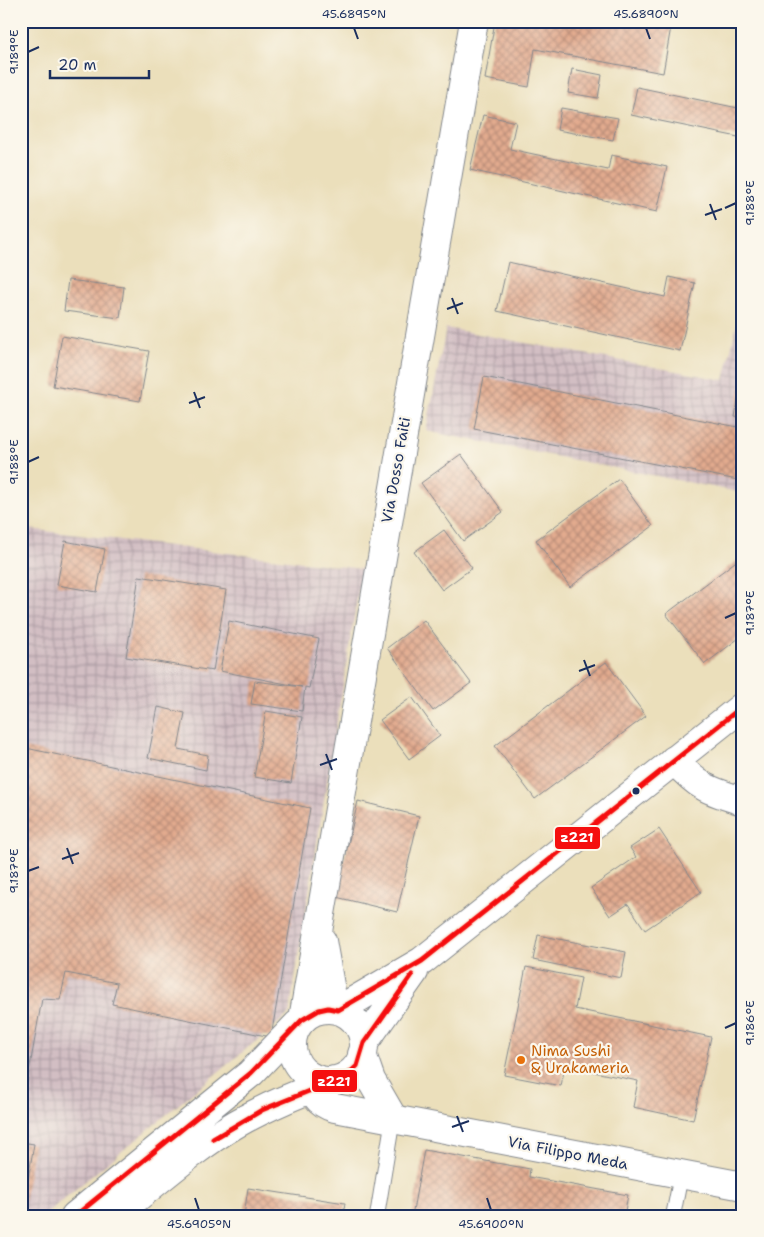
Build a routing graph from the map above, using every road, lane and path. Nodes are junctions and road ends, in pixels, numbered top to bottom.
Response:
1 (474, 21) edge
2 (743, 706) edge
3 (674, 760) junction
4 (743, 801) edge
5 (319, 920) junction
6 (422, 961) junction
7 (336, 1009) junction
8 (300, 1021) junction
9 (363, 1049) junction
10 (317, 1080) junction
11 (393, 1118) junction
12 (681, 1175) junction
13 (743, 1186) edge
14 (75, 1216) edge
15 (114, 1216) edge
16 (377, 1216) edge
17 (673, 1216) edge

1 - 5 street, Via Dosso Faiti
2 - 3 street
3 - 4 street
3 - 6 street
5 - 7 street, Via Dosso Faiti
5 - 8 street, Via Dosso Faiti
6 - 7 street
6 - 9 street
7 - 8 street
7 - 9 street
8 - 10 street
8 - 14 street
9 - 10 street
9 - 11 street
10 - 11 street, Via Filippo Meda
10 - 15 street
11 - 12 street, Via Filippo Meda
11 - 16 lane
12 - 13 street, Via Filippo Meda
12 - 17 lane

